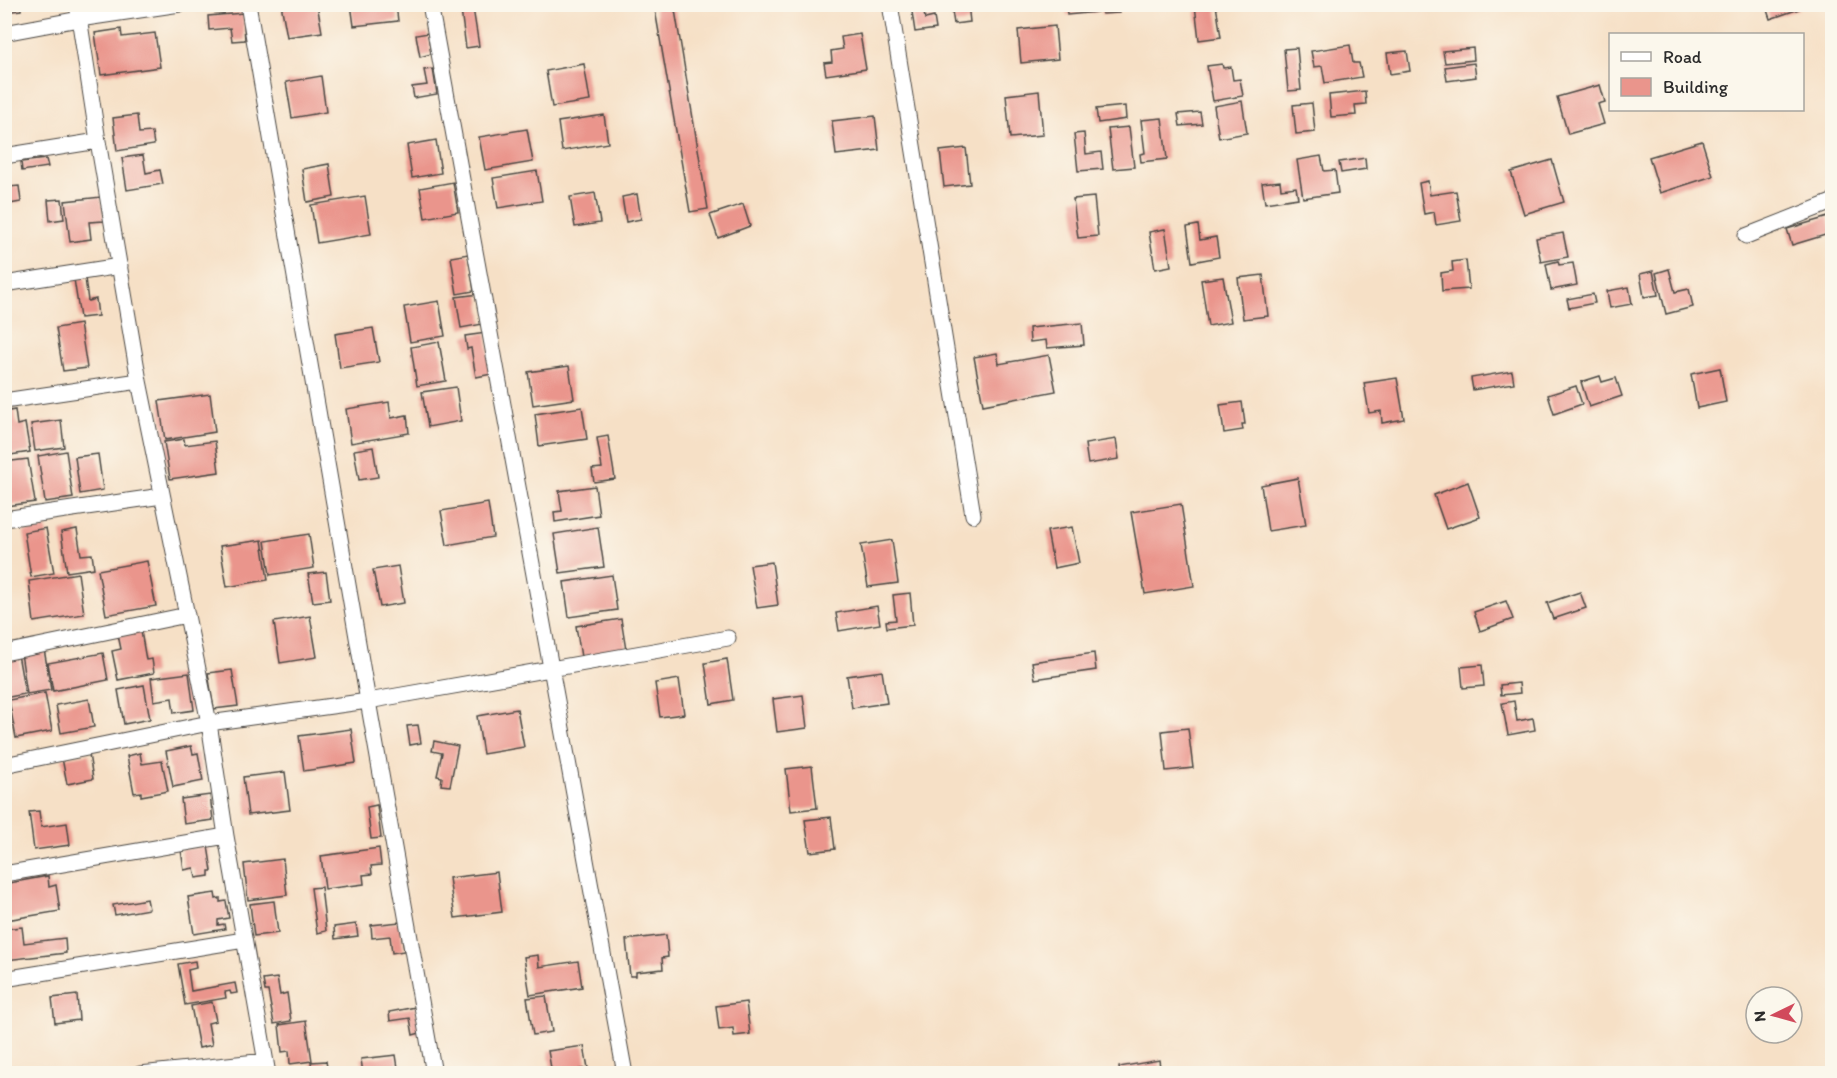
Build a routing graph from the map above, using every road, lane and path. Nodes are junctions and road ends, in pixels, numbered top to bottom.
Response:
1 (180, 4) edge
2 (248, 4) edge
3 (430, 4) edge
4 (890, 4) edge
5 (78, 12) edge
6 (4, 33) edge
7 (98, 141) junction
8 (4, 156) edge
9 (1833, 202) edge
10 (1746, 236) dead end
11 (120, 266) junction
12 (4, 284) edge
13 (139, 381) junction
14 (4, 401) edge
15 (162, 496) junction
16 (973, 515) dead end
17 (4, 519) edge
18 (187, 615) junction
19 (728, 638) dead end
20 (4, 652) edge
21 (552, 669) junction
22 (368, 701) junction
23 (209, 723) junction
24 (4, 765) edge
25 (225, 836) junction
26 (4, 874) edge
27 (244, 940) junction
28 (4, 979) edge
29 (267, 1068) edge
30 (140, 1074) edge
31 (434, 1074) edge
32 (625, 1074) edge

1 - 5 street
2 - 22 street
3 - 21 street
4 - 16 street
5 - 6 street
5 - 7 street
7 - 8 street
7 - 11 street
9 - 10 street
11 - 12 street
11 - 13 street
13 - 14 street
13 - 15 street
15 - 17 street
15 - 18 street
18 - 20 street
18 - 23 street
19 - 21 street
21 - 22 street
21 - 32 street
22 - 23 street
22 - 31 street
23 - 24 street
23 - 25 street
25 - 26 street
25 - 27 street
27 - 28 street
27 - 29 street
29 - 30 street

